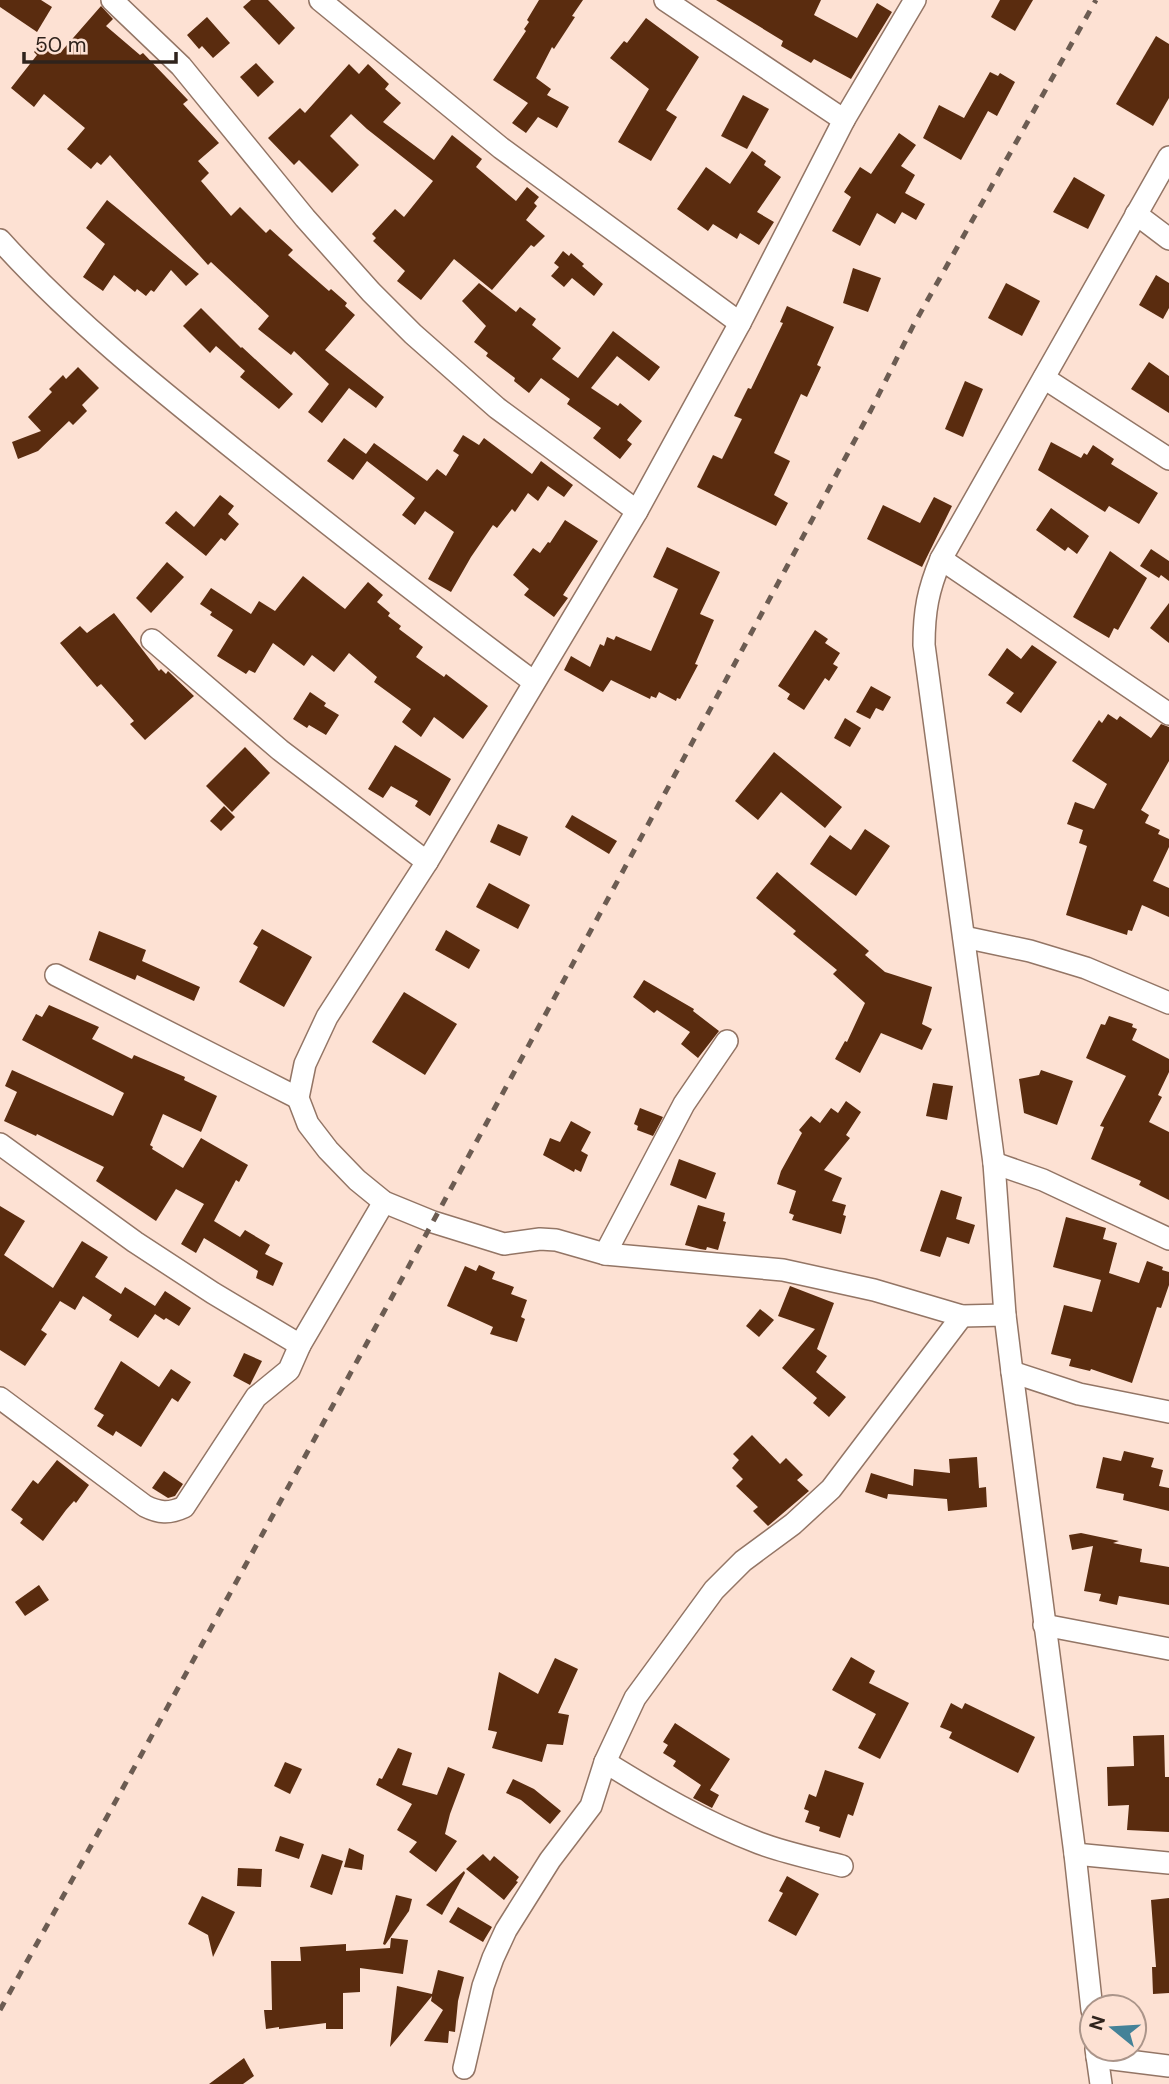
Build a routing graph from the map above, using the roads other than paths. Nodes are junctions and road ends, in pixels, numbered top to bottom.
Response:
1 (112, 0) edge
2 (320, 0) edge
3 (665, 0) edge
4 (915, 0) edge
5 (844, 120) junction
6 (1169, 157) edge
7 (1136, 214) junction
8 (1169, 239) edge
9 (0, 240) edge
10 (740, 323) junction
11 (1044, 378) junction
12 (1169, 459) edge
13 (637, 511) junction
14 (941, 559) junction
15 (152, 640) dead end
16 (534, 682) junction
17 (1169, 714) edge
18 (427, 862) junction
19 (964, 937) junction
20 (56, 975) dead end
21 (1169, 1003) edge
22 (727, 1041) dead end
23 (298, 1098) junction
24 (0, 1144) edge
25 (994, 1163) junction
26 (384, 1202) junction
27 (1169, 1239) edge
28 (605, 1254) junction
29 (1005, 1315) junction
30 (962, 1316) junction
31 (300, 1345) junction
32 (1012, 1372) junction
33 (0, 1398) edge
34 (1169, 1412) edge
35 (1044, 1625) junction
36 (1169, 1649) edge
37 (606, 1762) junction
38 (1075, 1854) junction
39 (1169, 1864) edge
40 (842, 1866) dead end
41 (1090, 1993) edge
42 (1148, 2062) edge
43 (1098, 2063) edge
44 (1169, 2066) edge
45 (464, 2068) dead end
46 (1101, 2084) edge

1 - 13 street
2 - 10 street
3 - 5 street
4 - 5 street
5 - 10 street
6 - 7 street
7 - 8 street
7 - 11 street
9 - 16 street
10 - 13 street
11 - 12 street
11 - 14 street
13 - 16 street
14 - 17 street
14 - 19 street
15 - 18 street
16 - 18 street
18 - 23 street
19 - 21 street
19 - 25 street
20 - 23 street
22 - 28 street
23 - 26 street
24 - 31 street
25 - 27 street
25 - 29 street
26 - 28 street
26 - 31 street
28 - 30 street
29 - 30 street
29 - 32 street
30 - 37 street
31 - 33 street
32 - 34 street
32 - 35 street
35 - 36 street
35 - 38 street
37 - 40 street
37 - 45 street
38 - 39 street
38 - 41 street
42 - 44 street
43 - 46 street

